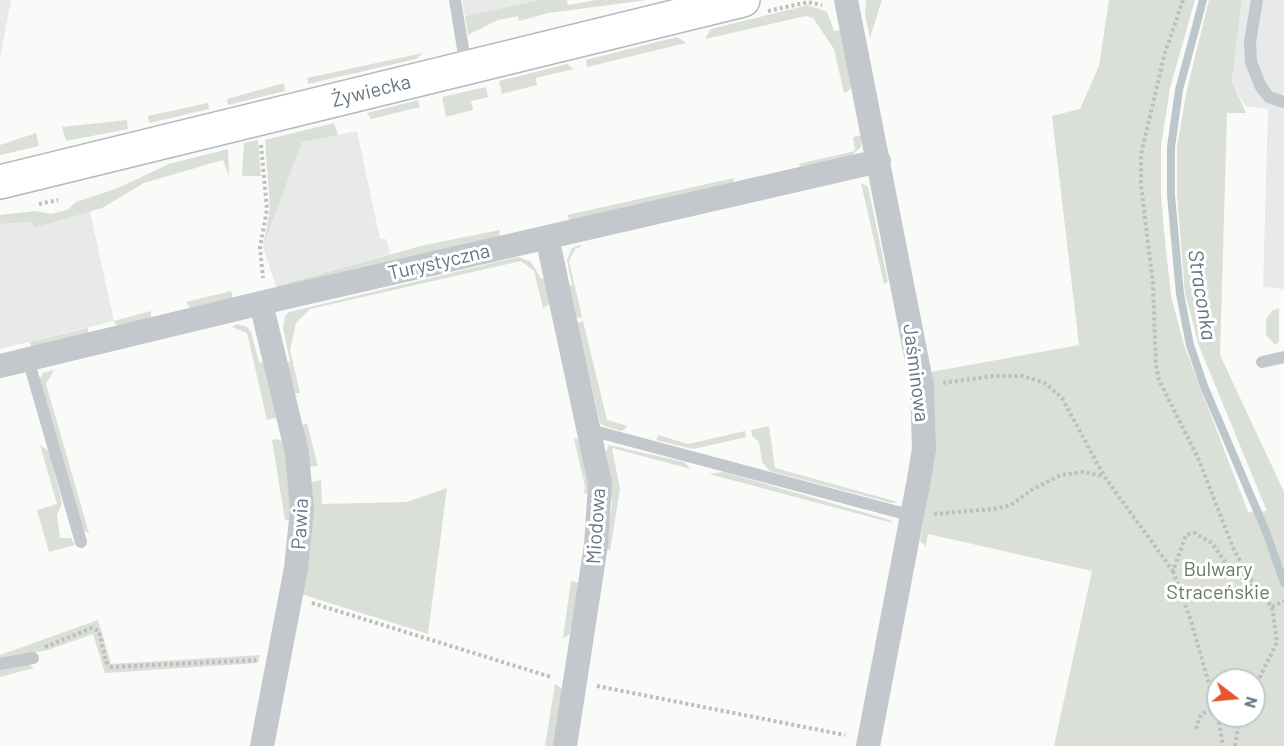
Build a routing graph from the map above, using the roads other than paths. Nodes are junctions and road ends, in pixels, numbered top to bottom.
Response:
1 (455, 0) edge
2 (743, 0) edge
3 (846, 0) edge
4 (1257, 0) edge
5 (698, 5) edge
6 (466, 68) junction
7 (1284, 102) edge
8 (879, 161) junction
9 (0, 182) edge
10 (547, 237) junction
11 (263, 302) junction
12 (1284, 357) edge
13 (28, 359) junction
14 (1262, 362) dead end
15 (0, 366) edge
16 (590, 430) junction
17 (913, 516) junction
18 (81, 542) dead end
19 (33, 658) road end
20 (0, 664) edge
21 (869, 743) edge
22 (262, 746) edge
23 (564, 746) edge

1 - 6 lane
2 - 5 main road, Żywiecka
3 - 8 street, Jaśminowa
4 - 7 lane
5 - 6 main road, Żywiecka
6 - 9 main road, Żywiecka
8 - 10 street, Turystyczna
8 - 17 street, Jaśminowa
10 - 11 street, Turystyczna
10 - 16 street, Miodowa
11 - 13 street, Turystyczna
11 - 22 street, Pawia
12 - 14 lane
13 - 15 street, Turystyczna
13 - 18 lane
16 - 17 lane
16 - 23 street, Miodowa
17 - 21 street, Jaśminowa
19 - 20 lane

